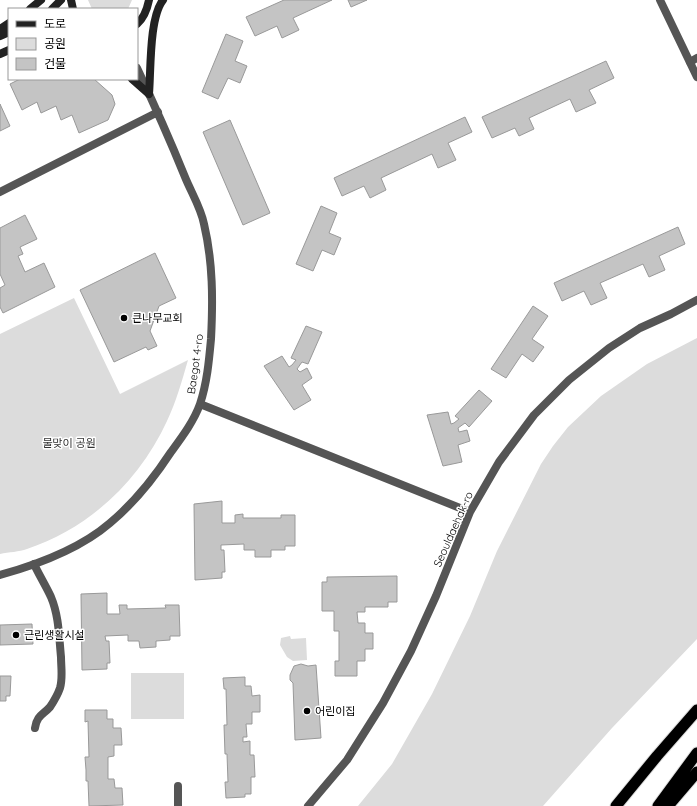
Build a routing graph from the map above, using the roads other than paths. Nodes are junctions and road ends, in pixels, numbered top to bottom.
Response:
1 (41, 0) edge
2 (61, 0) edge
3 (149, 0) edge
4 (163, 0) edge
5 (660, 0) edge
6 (31, 8) edge
7 (53, 8) edge
8 (138, 23) edge
9 (693, 60) edge
10 (138, 70) edge
11 (697, 77) edge
12 (133, 80) edge
13 (150, 94) junction
14 (158, 112) junction
15 (0, 192) edge
16 (697, 300) edge
17 (200, 404) junction
18 (470, 512) junction
19 (34, 564) junction
20 (0, 575) edge
21 (697, 710) edge
22 (35, 728) dead end
23 (697, 753) edge
24 (697, 772) edge
25 (178, 786) dead end
26 (178, 806) edge
27 (308, 806) edge
28 (616, 806) edge
29 (658, 806) edge
30 (668, 806) edge

1 - 6 main road
2 - 7 main road
3 - 8 main road
4 - 13 main road
5 - 9 street
9 - 11 street
10 - 13 street, Baegot 4-ro
12 - 13 main road
13 - 14 street, Baegot 4-ro
14 - 15 street
14 - 17 street, Baegot 4-ro
16 - 18 street, Seouldaehak-ro
17 - 18 street
17 - 19 street, Baegot 4-ro
18 - 27 street, Seouldaehak-ro
19 - 20 street, Baegot 4-ro
19 - 22 street
21 - 28 highway
23 - 29 highway
24 - 30 highway
25 - 26 street

